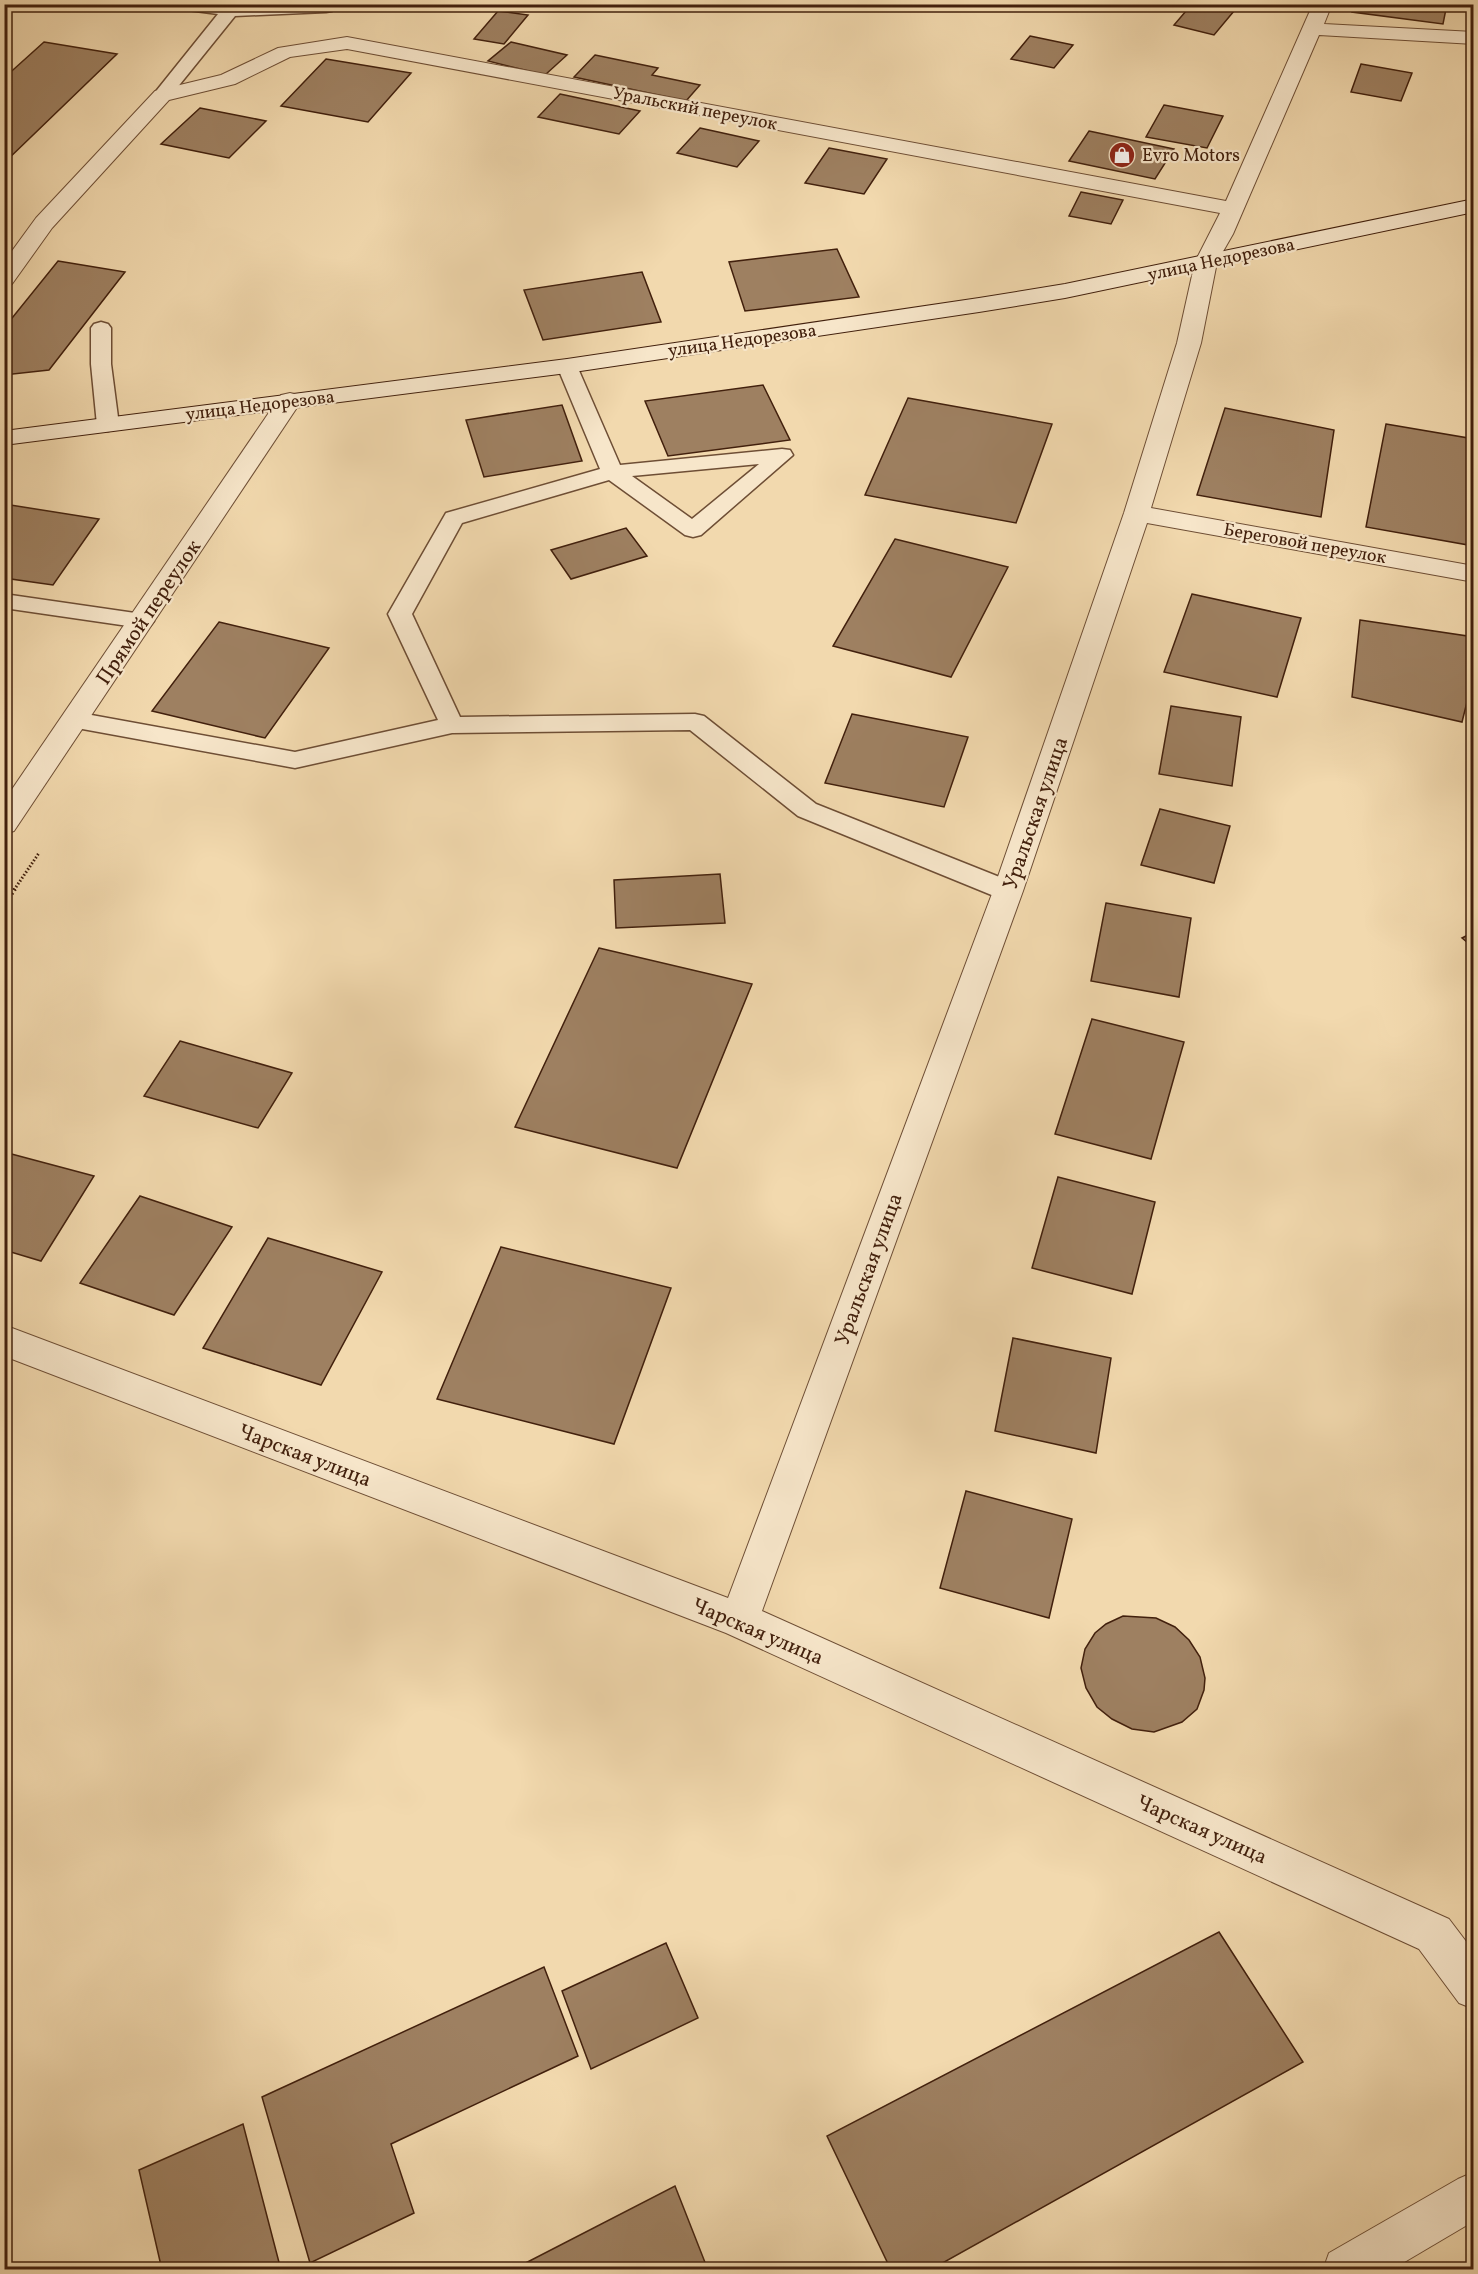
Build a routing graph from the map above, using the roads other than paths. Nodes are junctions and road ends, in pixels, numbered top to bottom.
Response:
1 (180, 4) edge
2 (330, 4) edge
3 (1317, 6) edge
4 (230, 11) junction
5 (1312, 29) junction
6 (1473, 38) edge
7 (162, 95) junction
8 (1473, 205) edge
9 (1232, 209) junction
10 (1206, 262) junction
11 (4, 279) edge
12 (101, 328) dead end
13 (567, 366) junction
14 (290, 400) junction
15 (108, 425) junction
16 (4, 438) edge
17 (612, 472) junction
18 (1137, 513) junction
19 (1473, 574) edge
20 (4, 601) edge
21 (142, 621) junction
22 (75, 720) junction
23 (452, 724) junction
24 (4, 824) edge
25 (1008, 891) junction
26 (4, 1340) edge
27 (739, 1620) junction
28 (1473, 1988) edge
29 (1473, 2195) edge
30 (1346, 2270) edge

1 - 4 lane
2 - 4 lane
3 - 5 street, Уральская улица
4 - 7 lane
5 - 6 street
5 - 9 street, Уральская улица
7 - 9 street, Уральский переулок
7 - 11 street
8 - 10 street, улица Недорезова
9 - 10 street, Уральская улица
10 - 13 street, улица Недорезова
10 - 18 street, Уральская улица
12 - 15 lane
13 - 14 street, улица Недорезова
13 - 17 lane
14 - 15 street, улица Недорезова
14 - 21 street, Прямой переулок
15 - 16 street, улица Недорезова
17 - 17 lane
17 - 23 lane
18 - 19 street, Береговой переулок
18 - 25 street, Уральская улица
20 - 21 lane
21 - 22 street, Прямой переулок
22 - 23 lane
22 - 24 street, Прямой переулок
23 - 25 lane
25 - 27 street, Уральская улица
26 - 27 street, Чарская улица
27 - 28 street, Чарская улица
29 - 30 street

